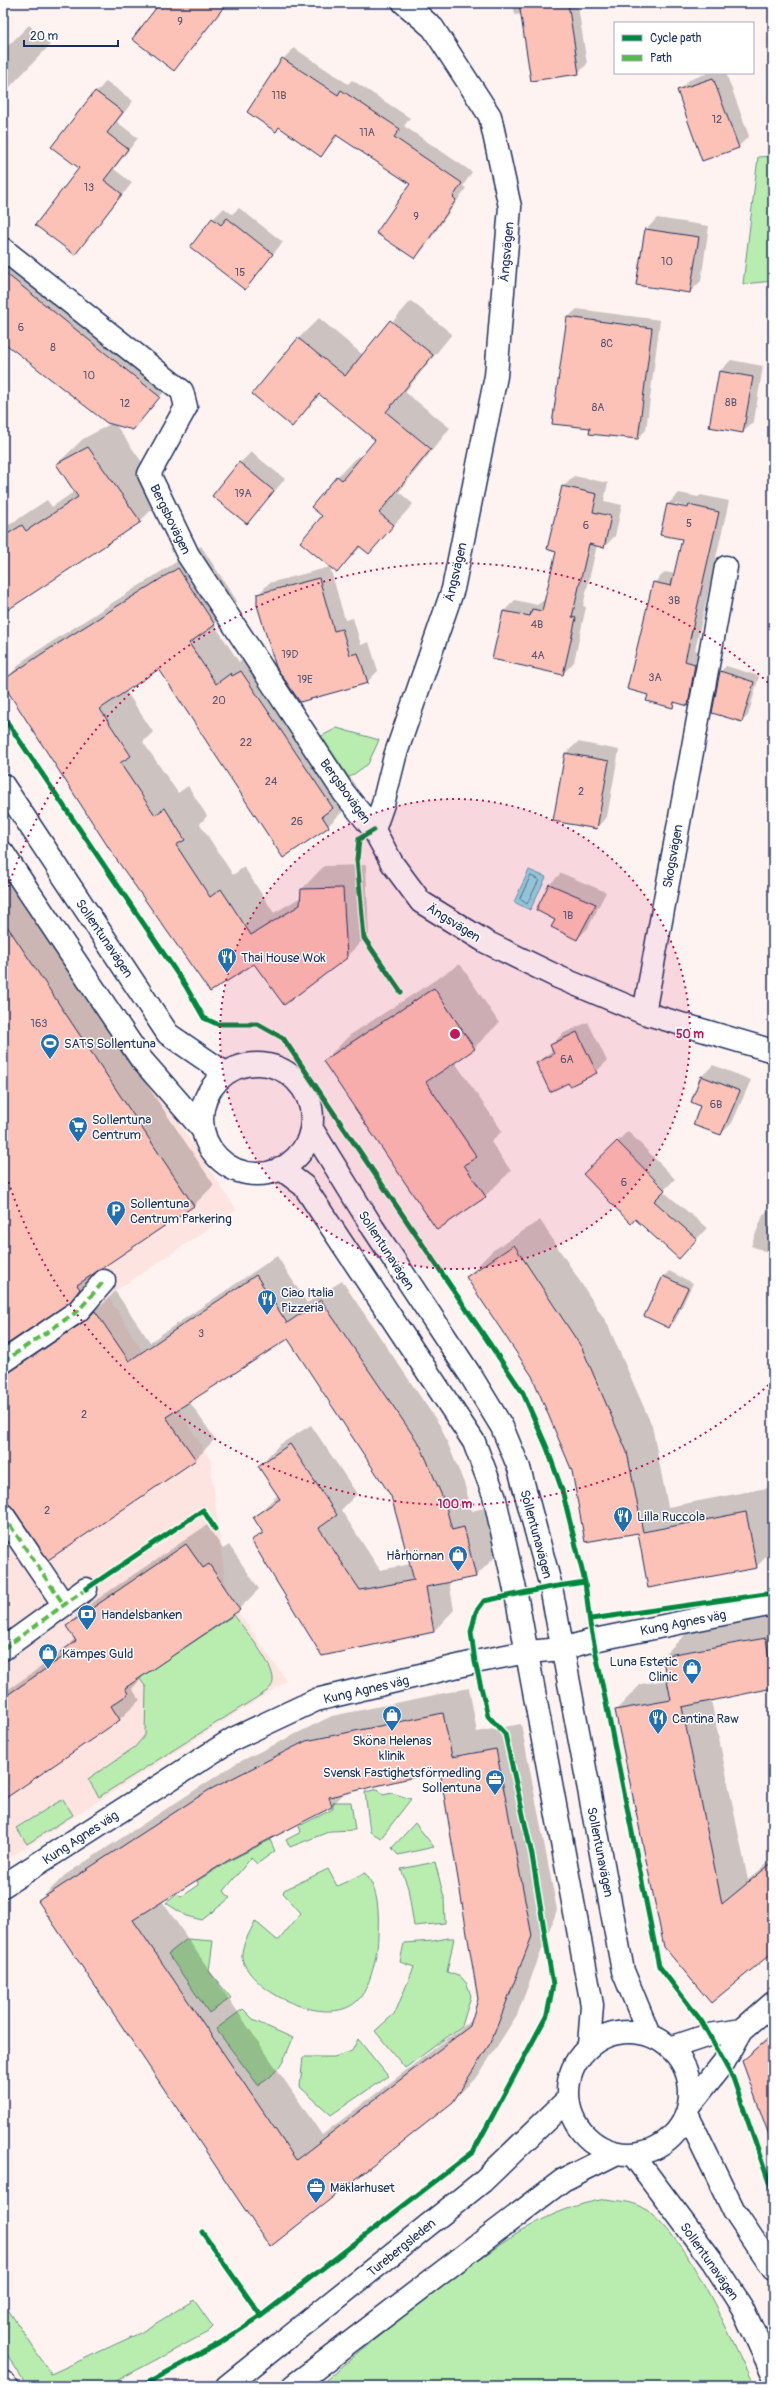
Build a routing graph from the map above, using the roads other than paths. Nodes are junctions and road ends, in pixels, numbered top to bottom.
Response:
1 (404, 3) edge
2 (3, 248) edge
3 (726, 567) dead end
4 (3, 785) edge
5 (374, 830) junction
6 (3, 853) edge
7 (644, 1013) junction
8 (773, 1051) edge
9 (225, 1073) junction
10 (312, 1129) junction
11 (203, 1130) junction
12 (280, 1168) junction
13 (104, 1282) dead end
14 (3, 1362) edge
15 (3, 1515) edge
16 (86, 1589) dead end
17 (773, 1604) edge
18 (64, 1605) junction
19 (3, 1649) edge
20 (562, 1649) junction
21 (526, 1652) junction
22 (3, 1886) edge
23 (773, 2003) edge
24 (742, 2030) junction
25 (649, 2034) junction
26 (589, 2046) junction
27 (670, 2048) junction
28 (567, 2100) junction
29 (688, 2109) junction
30 (624, 2154) junction
31 (773, 2268) edge
32 (773, 2374) edge
33 (3, 2382) edge
34 (6, 2386) edge
35 (227, 2386) edge
36 (293, 2386) edge

1 - 5 street, Ängsvägen
2 - 5 street, Bergsbovägen
3 - 7 street, Skogsvägen
4 - 9 street, Sollentunavägen
5 - 7 street, Ängsvägen
6 - 11 street
7 - 8 street
9 - 10 street
9 - 11 street
10 - 12 street
10 - 20 street, Sollentunavägen
11 - 12 street
12 - 21 street
13 - 14 street
15 - 18 street
16 - 18 street
17 - 20 street, Kung Agnes väg
18 - 19 street
20 - 21 street, Kung Agnes väg
20 - 25 street, Sollentunavägen
21 - 22 street, Kung Agnes väg
21 - 26 street
23 - 24 street
24 - 27 street
24 - 29 street
25 - 26 street
25 - 27 street
26 - 28 street
27 - 29 street
28 - 30 street
28 - 35 street, Turebergsleden
29 - 30 street
29 - 31 street
30 - 32 street, Sollentunavägen
30 - 36 street
33 - 34 street

